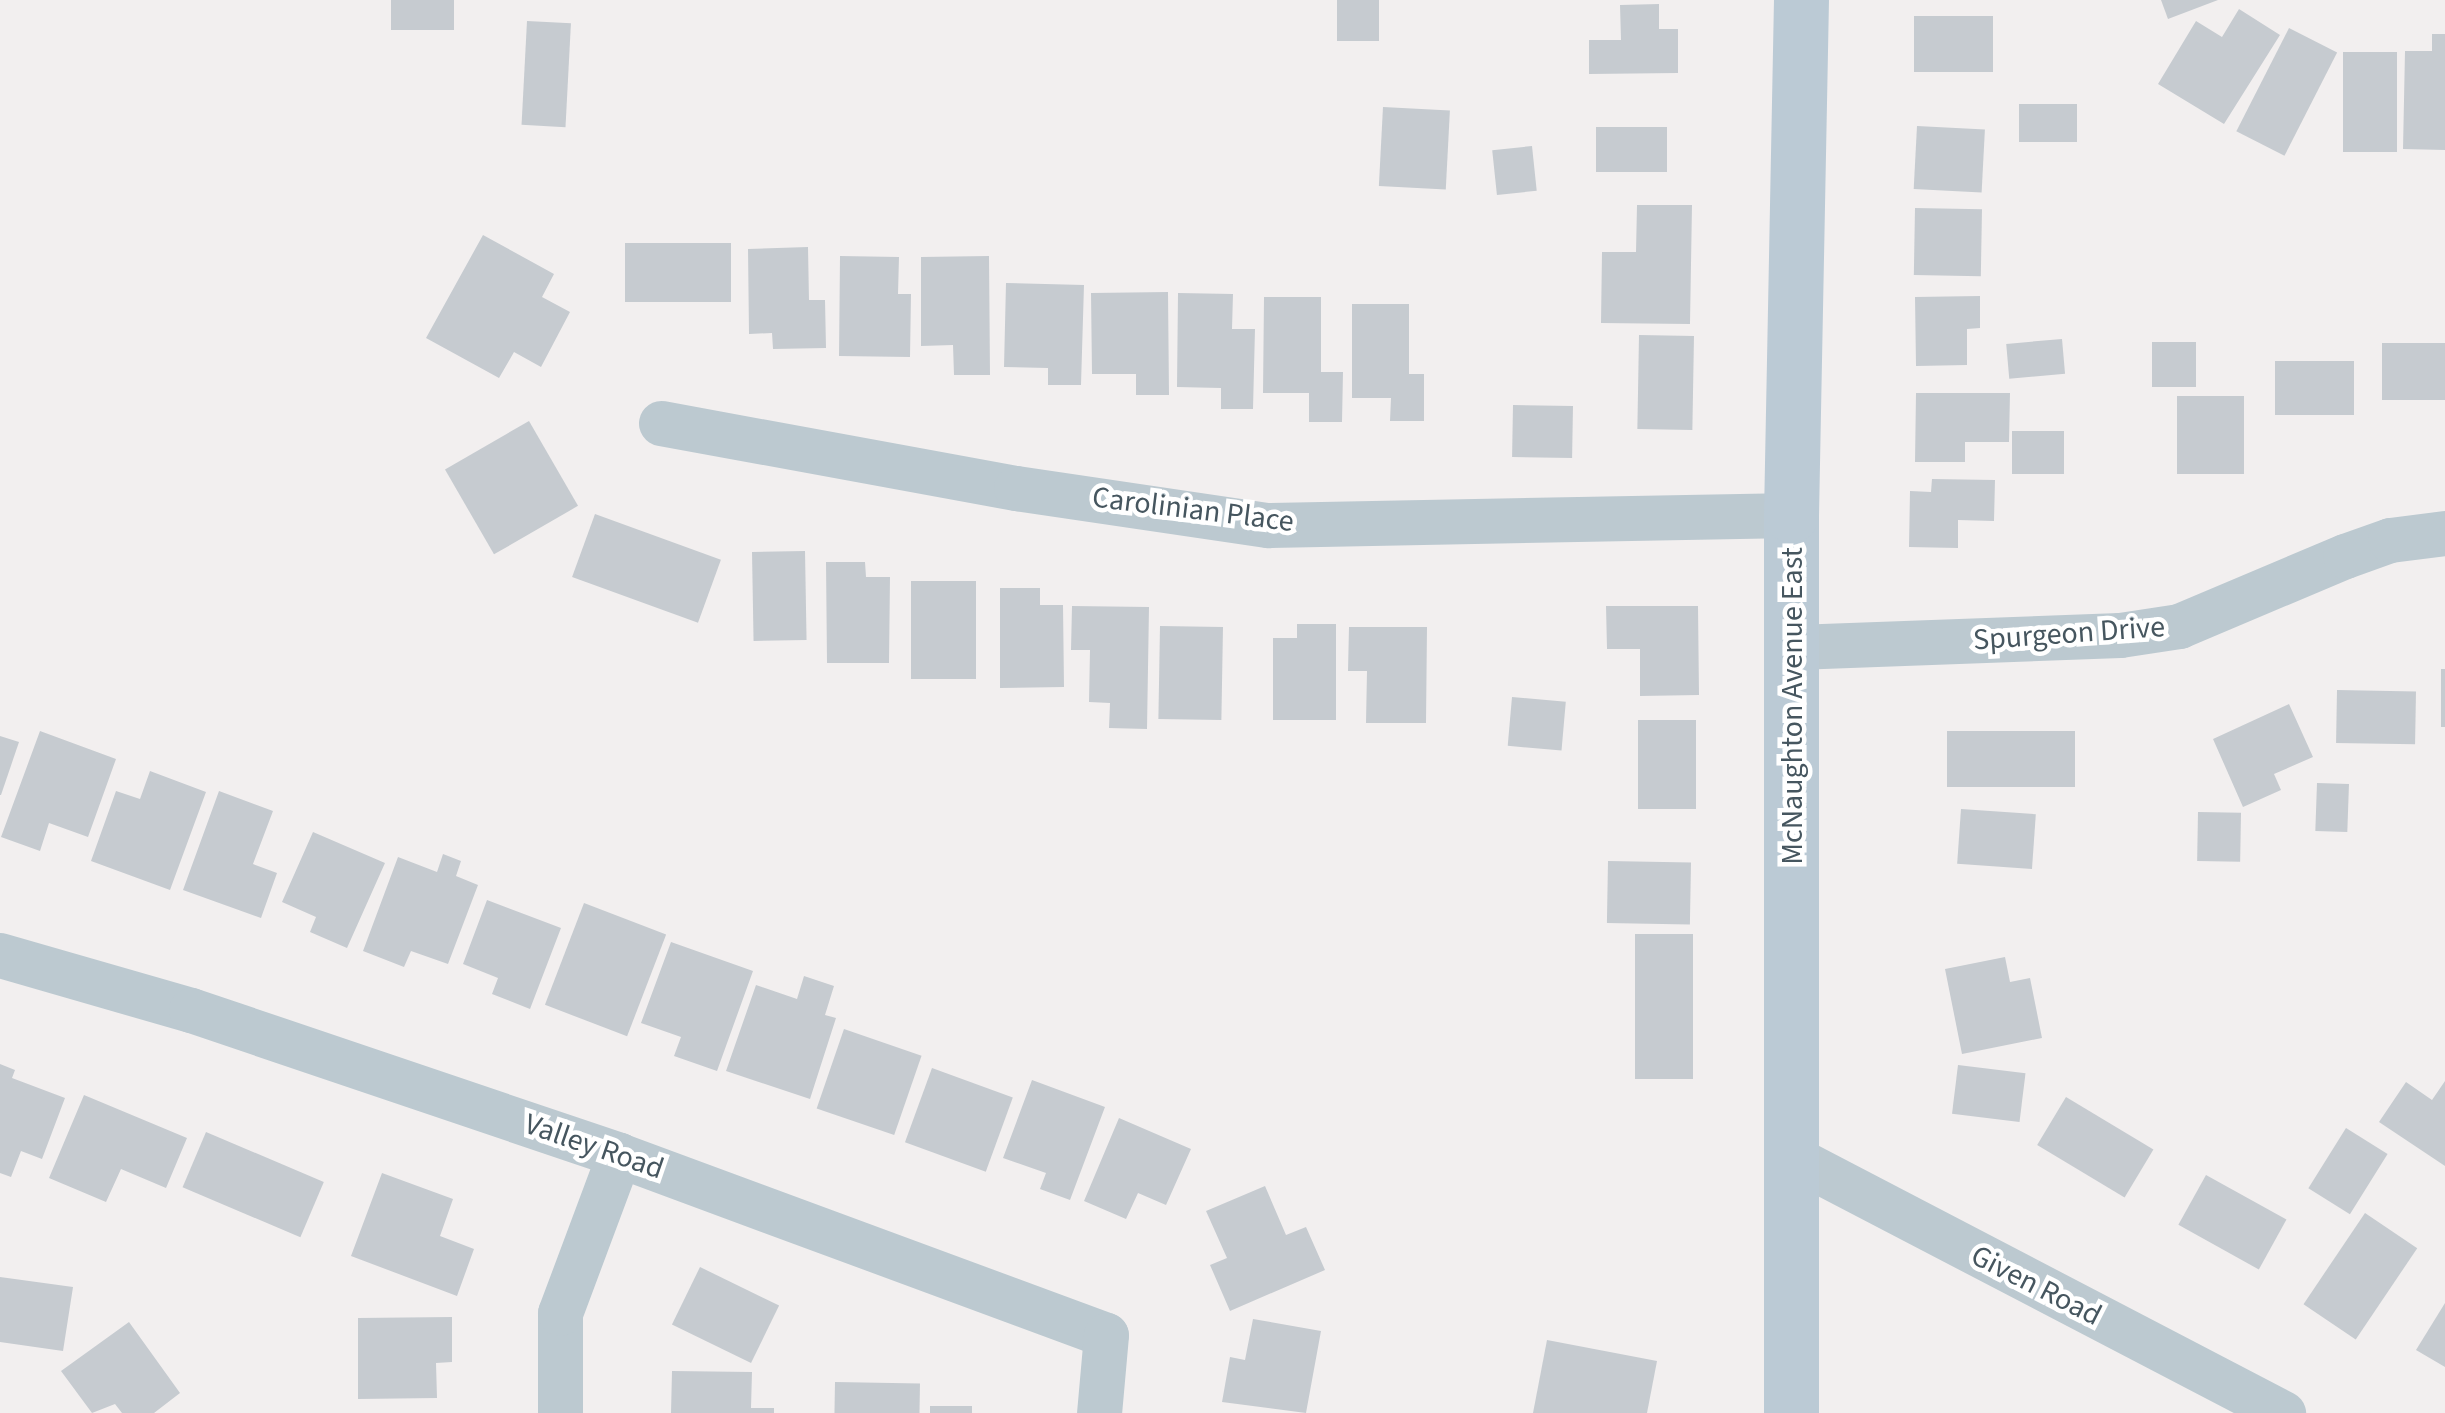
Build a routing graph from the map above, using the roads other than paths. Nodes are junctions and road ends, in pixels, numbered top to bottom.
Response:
1 (1800, 0) edge
2 (661, 423) dead end
3 (1792, 515) junction
4 (2445, 533) edge
5 (1796, 647) junction
6 (0, 955) edge
7 (620, 1155) junction
8 (1792, 1157) junction
9 (560, 1413) edge
10 (1099, 1413) edge
11 (1791, 1413) edge
12 (2283, 1413) edge

1 - 3 main road, McNaughton Avenue East
2 - 3 street, Carolinian Place
3 - 5 main road, McNaughton Avenue East
4 - 5 street, Spurgeon Drive
5 - 8 main road, McNaughton Avenue East
6 - 7 street, Valley Road
7 - 9 street
7 - 10 street, Valley Road
8 - 11 main road, McNaughton Avenue East
8 - 12 street, Given Road

